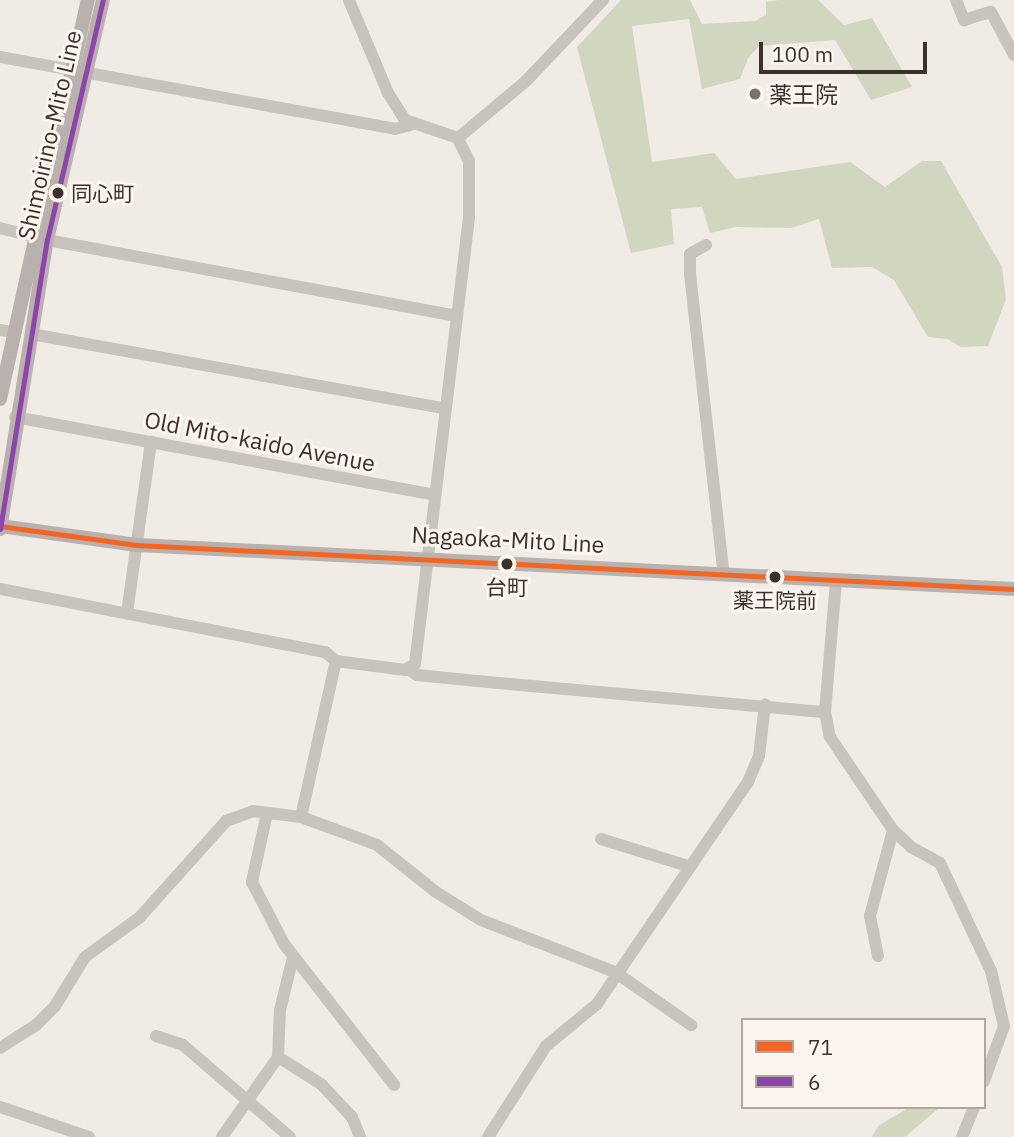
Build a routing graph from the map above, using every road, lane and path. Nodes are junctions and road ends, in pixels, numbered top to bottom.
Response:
1 (88, 0) edge
2 (103, 0) edge
3 (349, 0) edge
4 (603, 0) edge
5 (956, 0) edge
6 (1014, 55) edge
7 (0, 57) edge
8 (79, 71) junction
9 (410, 125) junction
10 (458, 138) junction
11 (0, 228) edge
12 (40, 238) junction
13 (706, 244) dead end
14 (457, 316) junction
15 (7, 331) edge
16 (31, 334) junction
17 (0, 399) edge
18 (444, 408) junction
19 (15, 417) junction
20 (151, 442) junction
21 (435, 495) junction
22 (0, 527) edge
23 (137, 545) junction
24 (428, 558) junction
25 (724, 575) junction
26 (836, 581) junction
27 (1014, 589) edge
28 (0, 590) edge
29 (127, 613) junction
30 (336, 661) junction
31 (410, 670) junction
32 (765, 704) junction
33 (825, 712) junction
34 (267, 813) junction
35 (301, 817) junction
36 (893, 830) junction
37 (601, 839) dead end
38 (688, 866) junction
39 (878, 956) dead end
40 (293, 957) junction
41 (615, 972) junction
42 (691, 1025) dead end
43 (156, 1036) dead end
44 (0, 1048) edge
45 (278, 1057) junction
46 (986, 1076) edge
47 (394, 1085) dead end
48 (245, 1100) junction
49 (0, 1107) edge
50 (973, 1109) edge
51 (89, 1137) edge
52 (222, 1137) edge
53 (290, 1137) edge
54 (360, 1137) edge
55 (488, 1137) edge
56 (962, 1137) edge

1 - 8 main road, Shimoirino-Mito Line
2 - 8 main road, Shimoirino-Mito Line
3 - 9 street
4 - 10 street
5 - 6 street
7 - 8 street
8 - 9 street
8 - 12 main road, Shimoirino-Mito Line
9 - 10 street
10 - 14 street
11 - 12 street
12 - 14 street
12 - 15 main road, Shimoirino-Mito Line
12 - 16 main road, Shimoirino-Mito Line
13 - 25 street
14 - 18 street
15 - 17 main road, Shimoirino-Mito Line
16 - 18 street
16 - 19 main road, Shimoirino-Mito Line
18 - 21 street
19 - 20 street, Old Mito-kaido Avenue
19 - 22 main road, Shimoirino-Mito Line
20 - 21 street, Old Mito-kaido Avenue
20 - 23 street
21 - 24 street
22 - 23 main road, Nagaoka-Mito Line
23 - 24 main road, Nagaoka-Mito Line
23 - 29 street
24 - 25 main road, Nagaoka-Mito Line
24 - 31 street
25 - 26 main road, Nagaoka-Mito Line
26 - 27 main road, Nagaoka-Mito Line
26 - 33 street
28 - 29 street
29 - 30 street
30 - 31 street
30 - 35 street
31 - 32 street
32 - 33 street
32 - 38 street
33 - 36 street
34 - 35 street
34 - 40 street
34 - 44 street
35 - 41 street
36 - 39 street
36 - 46 street
37 - 38 street
38 - 41 street
40 - 45 street
40 - 47 street
41 - 42 street
41 - 55 street
43 - 48 street
45 - 48 street
45 - 54 street
48 - 52 street
48 - 53 street
49 - 51 street
50 - 56 street

